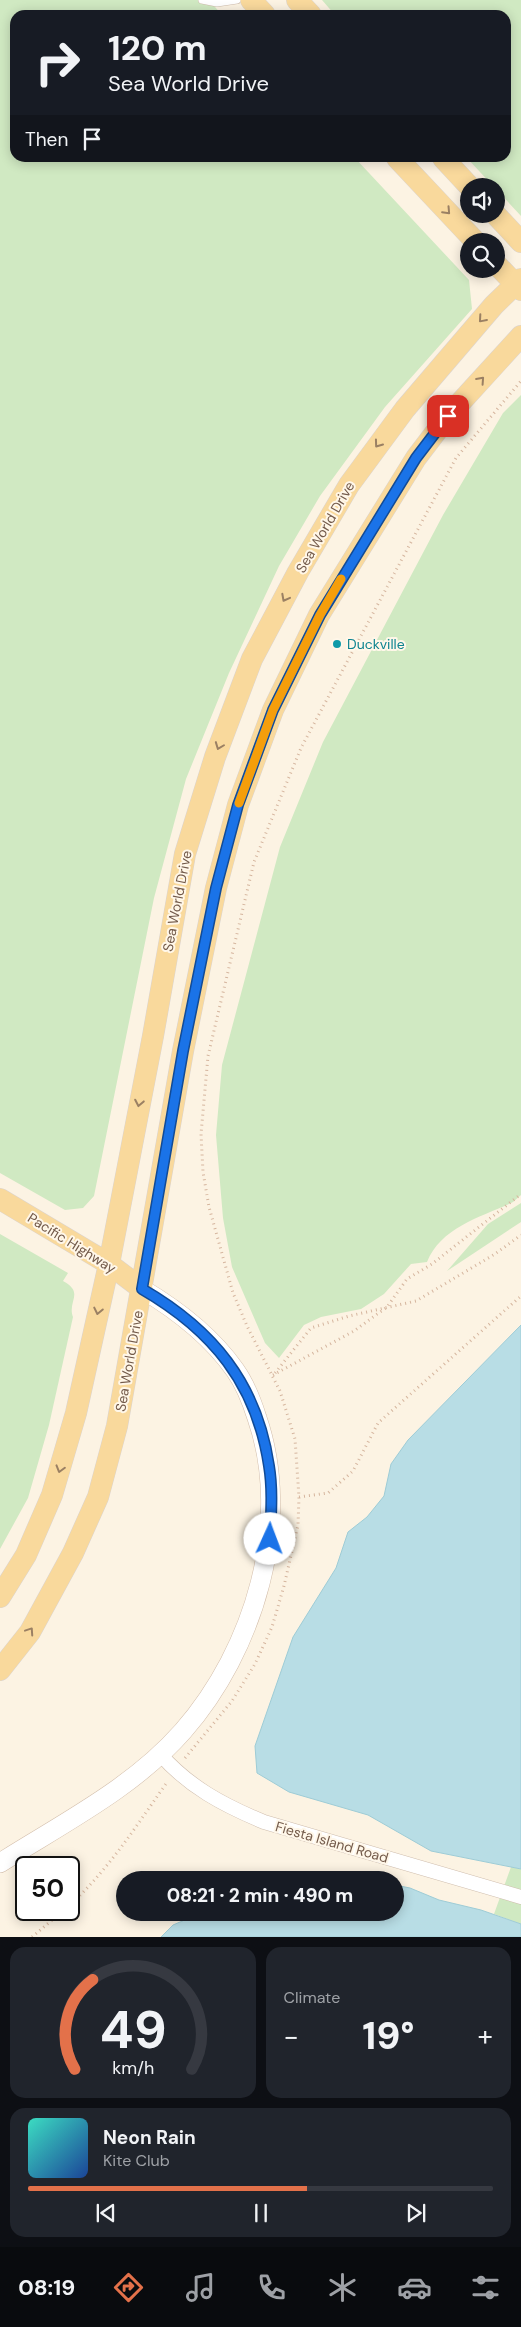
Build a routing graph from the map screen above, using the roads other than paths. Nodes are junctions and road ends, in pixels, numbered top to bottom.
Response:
1 (202, 0) edge
2 (237, 0) edge
3 (251, 0) edge
4 (297, 0) edge
5 (260, 10) edge
6 (306, 10) edge
7 (401, 162) edge
8 (447, 162) edge
9 (462, 178) edge
10 (503, 223) edge
11 (467, 233) edge
12 (521, 242) edge
13 (505, 272) edge
14 (519, 284) edge
15 (521, 336) edge
16 (0, 1199) edge
17 (109, 1264) junction
18 (142, 1289) junction
19 (0, 1597) edge
20 (0, 1670) edge
21 (160, 1754) junction
22 (0, 1863) edge
23 (521, 1897) edge

1 - 2 lane
3 - 5 main road
4 - 6 main road
7 -> 11 main road
8 - 9 main road
10 - 12 main road
13 - 14 main road
14 -> 17 main road, Sea World Drive
18 -> 15 main road, Sea World Drive
16 - 17 main road, Pacific Highway
17 - 18 main road, Pacific Highway
17 -> 19 main road, Sea World Drive
20 -> 18 main road, Sea World Drive
18 - 21 main road
21 - 22 main road
21 - 23 street, Fiesta Island Road

